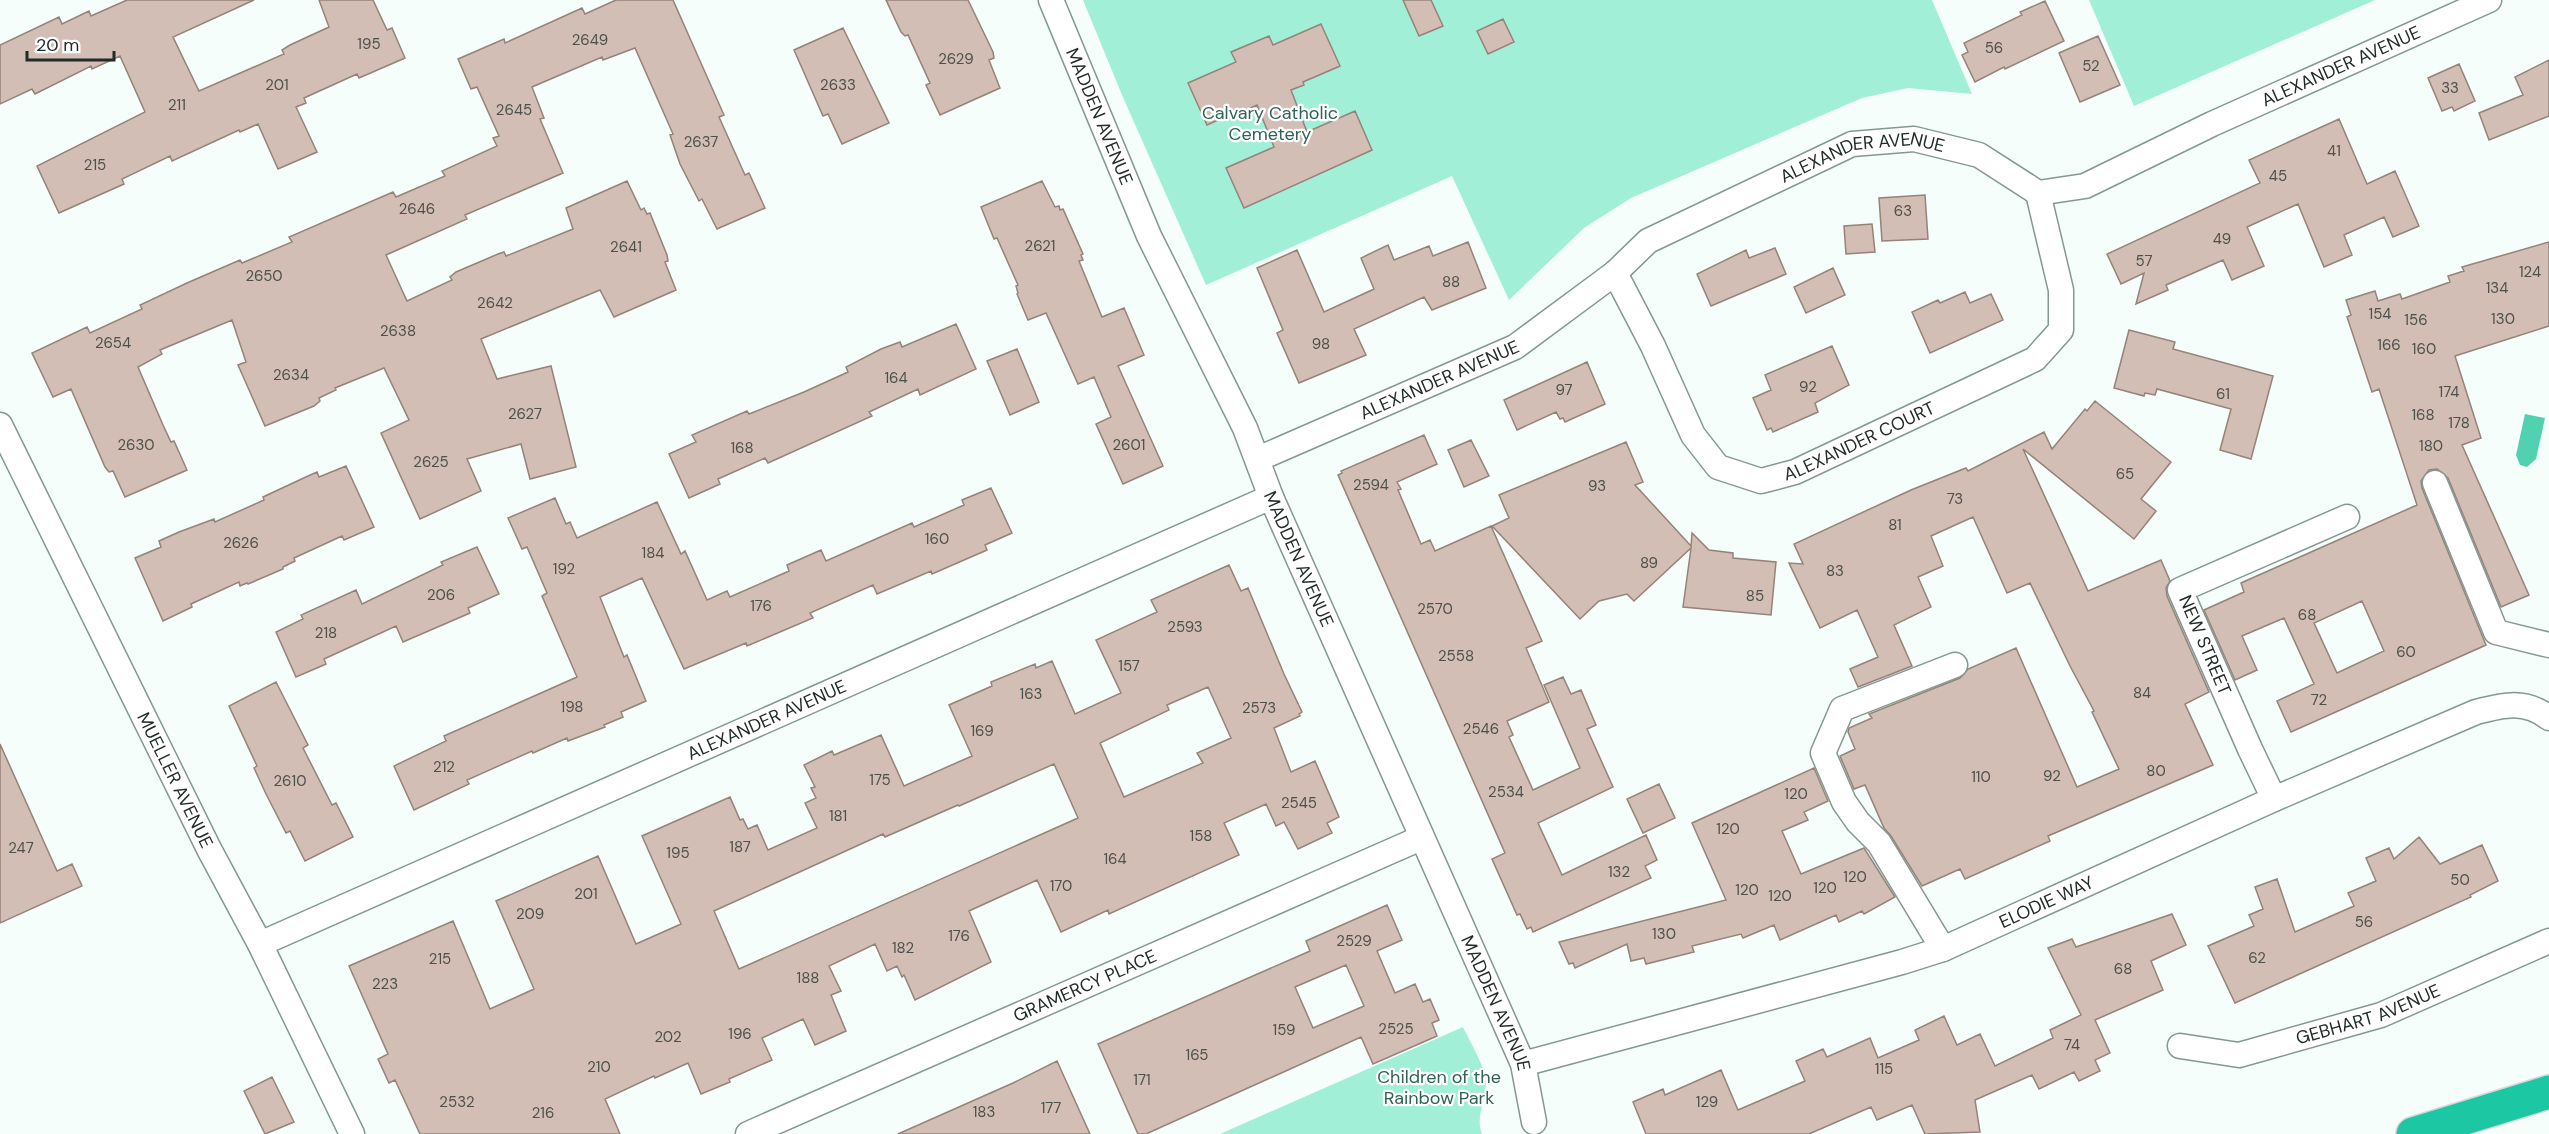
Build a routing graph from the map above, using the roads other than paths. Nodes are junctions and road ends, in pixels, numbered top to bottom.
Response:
1 (1051, 0) edge
2 (2489, 0) edge
3 (2038, 193) junction
4 (1615, 273) junction
5 (0, 425) edge
6 (1258, 459) junction
7 (2435, 483) dead end
8 (1271, 497) junction
9 (2347, 517) dead end
10 (2549, 645) edge
11 (1955, 665) dead end
12 (2549, 718) edge
13 (2274, 799) junction
14 (1421, 838) junction
15 (2549, 941) edge
16 (260, 944) junction
17 (1943, 949) junction
18 (2180, 1046) dead end
19 (1523, 1064) junction
20 (2549, 1092) edge
21 (1534, 1122) dead end
22 (352, 1134) edge
23 (748, 1134) edge
24 (2413, 1134) edge

1 - 6 street, MADDEN AVENUE
2 - 3 street, ALEXANDER AVENUE
3 - 4 street, ALEXANDER AVENUE
3 - 4 street, ALEXANDER COURT
4 - 6 street, ALEXANDER AVENUE
5 - 16 street, MUELLER AVENUE
6 - 8 street, MADDEN AVENUE
7 - 10 street
8 - 14 street, MADDEN AVENUE
8 - 16 street, ALEXANDER AVENUE
9 - 13 street, NEW STREET
11 - 17 street
12 - 13 street, ELODIE WAY
13 - 17 street, ELODIE WAY
14 - 19 street, MADDEN AVENUE
14 - 23 street, GRAMERCY PLACE
15 - 18 street, GEBHART AVENUE
16 - 22 street, MUELLER AVENUE
17 - 19 street, ELODIE WAY
19 - 21 street, MADDEN AVENUE
20 - 24 highway

